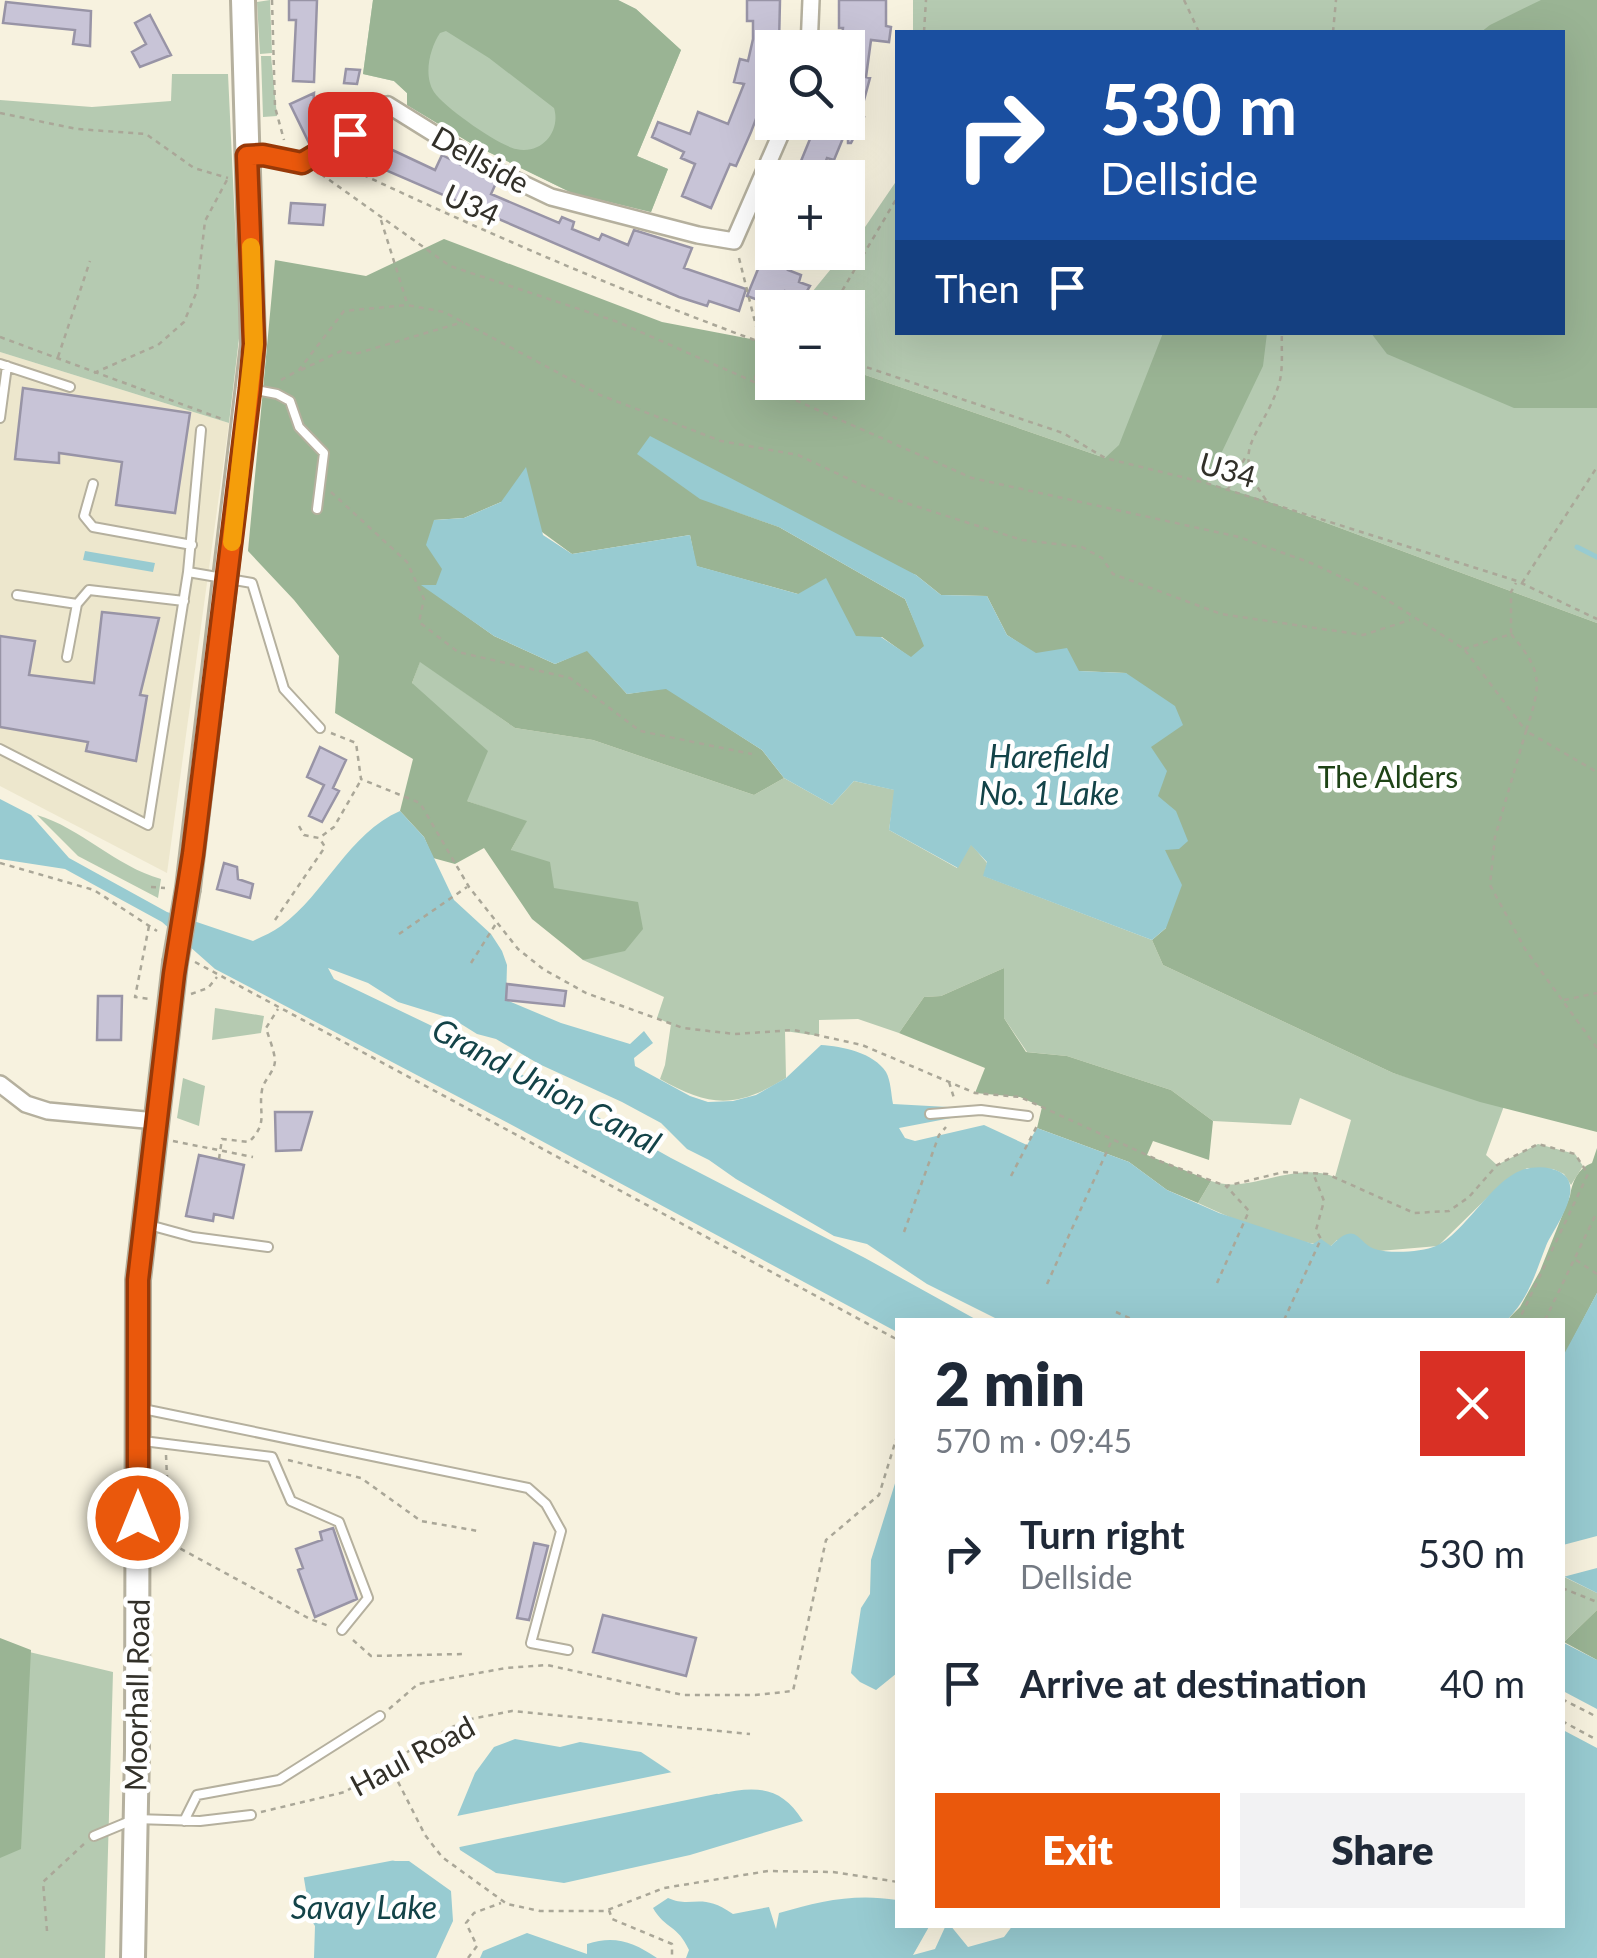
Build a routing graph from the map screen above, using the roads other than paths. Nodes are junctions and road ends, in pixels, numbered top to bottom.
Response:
1 (243, 0) edge
2 (811, 0) edge
3 (810, 30) edge
4 (778, 140) edge
5 (247, 156) junction
6 (4, 365) edge
7 (70, 387) dead end
8 (256, 389) junction
9 (0, 418) edge
10 (202, 430) dead end
11 (93, 484) dead end
12 (317, 508) dead end
13 (192, 545) junction
14 (188, 572) junction
15 (228, 577) junction
16 (17, 594) dead end
17 (184, 601) junction
18 (76, 604) junction
19 (67, 657) dead end
20 (320, 728) road end
21 (0, 750) edge
22 (0, 1084) edge
23 (930, 1114) dead end
24 (1028, 1116) dead end
25 (161, 1130) junction
26 (144, 1224) junction
27 (268, 1247) dead end
28 (138, 1408) junction
29 (138, 1440) junction
30 (342, 1630) road end
31 (568, 1650) dead end
32 (380, 1716) road end
33 (251, 1815) road end
34 (135, 1819) junction
35 (184, 1821) junction
36 (94, 1836) road end
37 (132, 1958) edge

1 - 5 street, Moorhall Road
2 - 3 street
4 - 5 street, Dellside
5 - 8 street, Moorhall Road
6 - 7 lane
6 - 9 lane
8 - 12 lane
8 - 15 street, Moorhall Road
10 - 13 lane
11 - 13 lane
13 - 14 lane
14 - 15 lane
14 - 17 lane
15 - 20 lane
15 - 25 street, Moorhall Road, bridge
16 - 18 lane
17 - 18 lane
17 - 21 lane
18 - 19 lane
22 - 25 street
23 - 24 lane
25 - 26 street, Moorhall Road
26 - 27 lane
26 - 28 street, Moorhall Road
28 - 29 street, Moorhall Road
28 - 31 lane
29 - 30 lane
29 - 34 street, Moorhall Road
32 - 35 lane
33 - 35 lane
34 - 35 lane
34 - 36 lane
34 - 37 street, Moorhall Road

